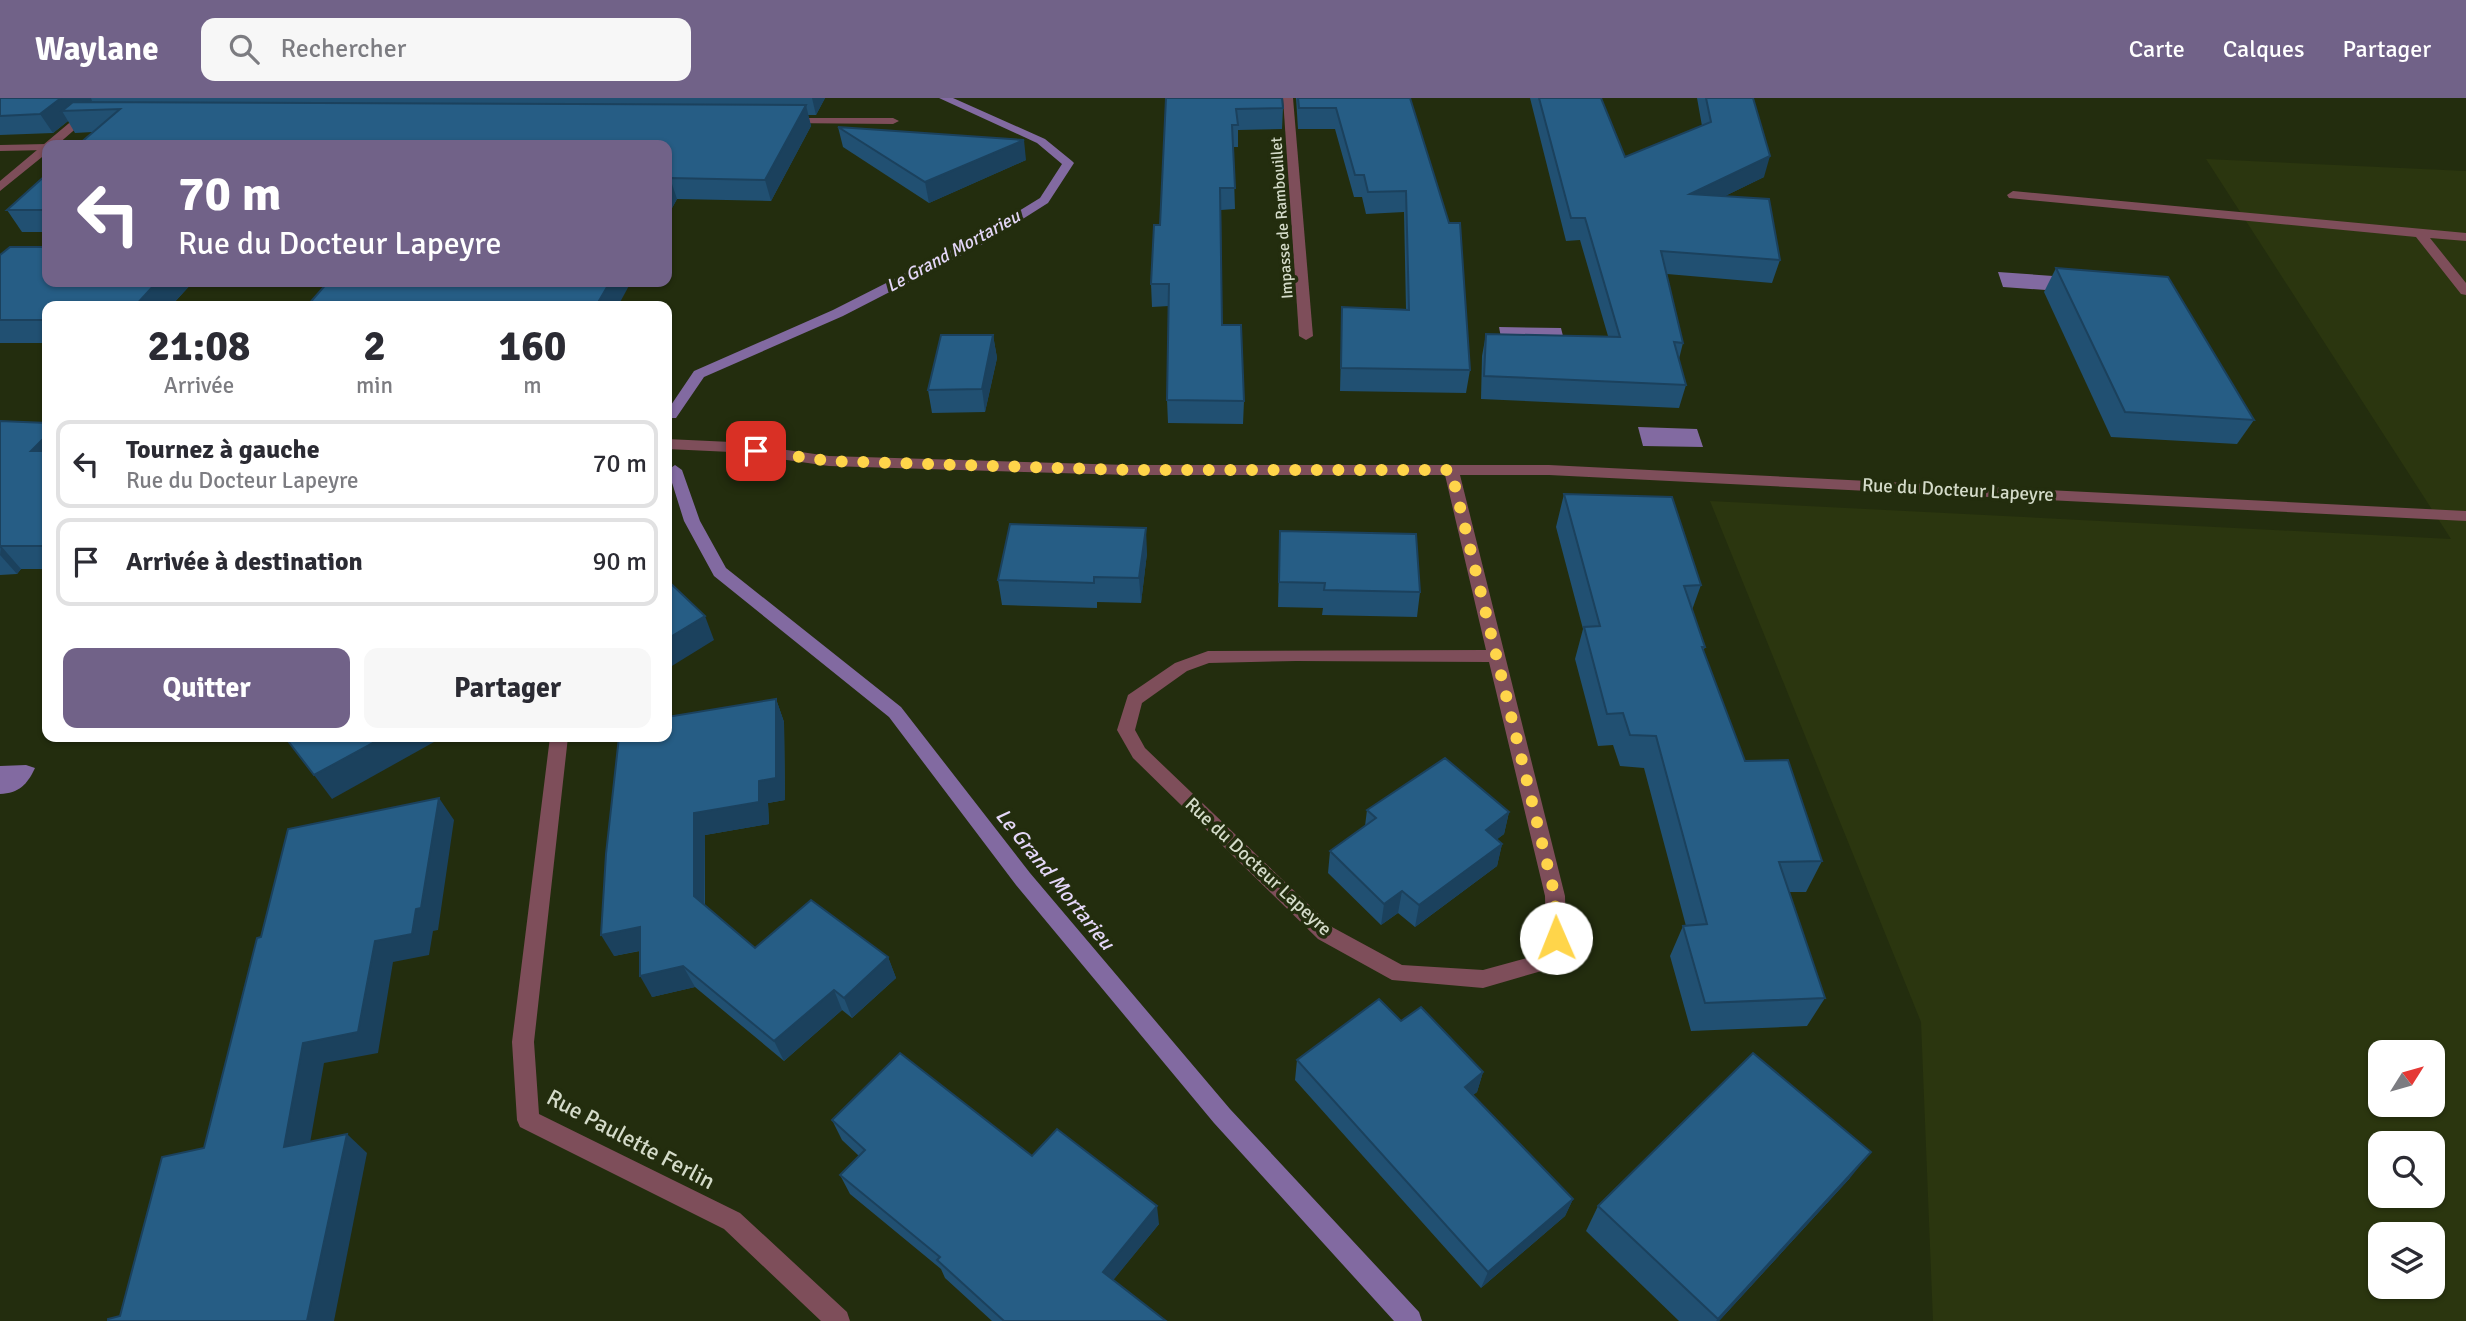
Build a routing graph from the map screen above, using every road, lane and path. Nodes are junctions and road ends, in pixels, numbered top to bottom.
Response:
1 (106, 98) edge
2 (1288, 98) edge
3 (82, 118) junction
4 (96, 118) edge
5 (781, 121) edge
6 (893, 121) dead end
7 (55, 140) edge
8 (42, 146) edge
9 (0, 148) edge
10 (42, 151) edge
11 (0, 187) edge
12 (2013, 195) dead end
13 (2420, 234) junction
14 (2466, 237) edge
15 (2466, 291) edge
16 (1306, 336) dead end
17 (672, 444) edge
18 (1451, 470) junction
19 (2466, 516) edge
20 (1497, 656) junction
21 (558, 742) edge
22 (838, 1321) edge

1 - 3 street
2 - 16 street, Impasse de Rambouillet
3 - 4 street
3 - 7 street
5 - 6 street
8 - 9 street
10 - 11 street
12 - 13 street
13 - 14 street
13 - 15 street
17 - 18 street, Rue du Docteur Lapeyre
18 - 19 street, Rue du Docteur Lapeyre
18 - 20 street, Rue du Docteur Lapeyre
20 - 20 street, Rue du Docteur Lapeyre
21 - 22 street, Rue Paulette Ferlin

